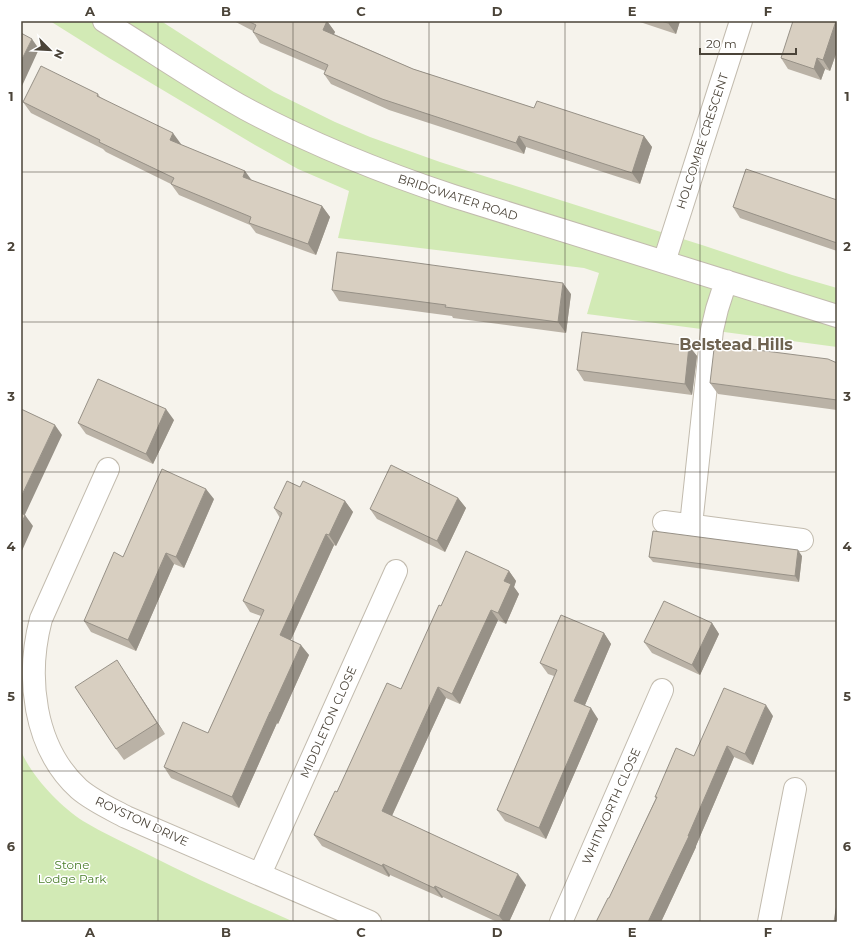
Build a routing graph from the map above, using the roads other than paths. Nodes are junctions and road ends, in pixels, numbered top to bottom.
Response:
1 (104, 21) edge
2 (741, 21) edge
3 (664, 262) junction
4 (726, 281) junction
5 (837, 316) edge
6 (108, 469) dead end
7 (664, 522) dead end
8 (691, 525) junction
9 (802, 540) dead end
10 (396, 571) dead end
11 (662, 690) dead end
12 (795, 789) dead end
13 (260, 874) junction
14 (370, 922) edge
15 (560, 922) edge
16 (769, 922) edge

1 - 3 street, BRIDGWATER ROAD
2 - 3 street, HOLCOMBE CRESCENT
3 - 4 street, BRIDGWATER ROAD
4 - 5 street, BRIDGWATER ROAD
4 - 8 street
6 - 13 street, ROYSTON DRIVE
7 - 8 street
8 - 9 street
10 - 13 street, MIDDLETON CLOSE
11 - 15 street, WHITWORTH CLOSE
12 - 16 street
13 - 14 street, ROYSTON DRIVE

